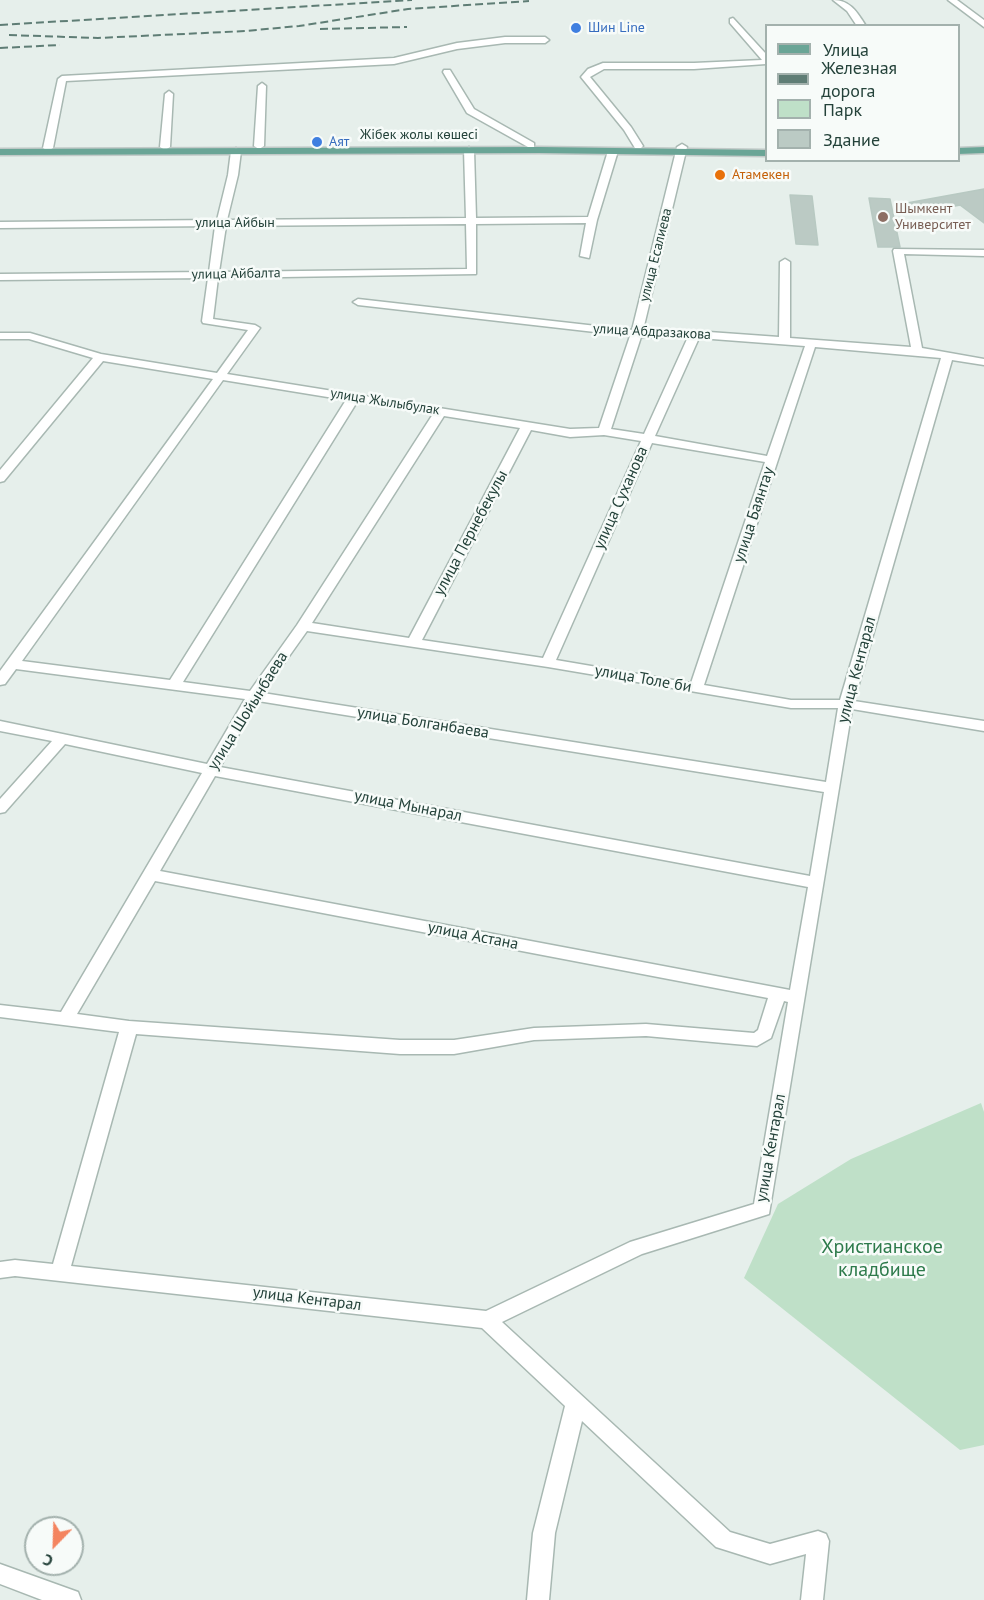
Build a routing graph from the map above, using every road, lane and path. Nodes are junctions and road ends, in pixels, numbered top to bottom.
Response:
1 (837, 0) edge
2 (952, 0) edge
3 (733, 21) dead end
4 (861, 24) edge
5 (984, 24) edge
6 (545, 40) dead end
7 (765, 59) edge
8 (765, 60) edge
9 (447, 72) dead end
10 (262, 86) dead end
11 (169, 94) dead end
12 (531, 145) junction
13 (984, 145) edge
14 (259, 146) junction
15 (638, 146) junction
16 (960, 146) edge
17 (165, 147) junction
18 (48, 148) junction
19 (765, 148) edge
20 (682, 149) junction
21 (0, 150) edge
22 (236, 150) junction
23 (469, 150) junction
24 (960, 150) edge
25 (984, 150) edge
26 (613, 151) junction
27 (765, 153) edge
28 (592, 220) junction
29 (471, 221) junction
30 (220, 223) junction
31 (0, 225) edge
32 (984, 253) edge
33 (585, 256) dead end
34 (785, 262) dead end
35 (213, 275) junction
36 (0, 277) edge
37 (358, 302) dead end
38 (637, 332) junction
39 (695, 334) junction
40 (0, 336) edge
41 (784, 341) junction
42 (811, 343) junction
43 (917, 351) junction
44 (984, 355) edge
45 (100, 357) junction
46 (947, 357) junction
47 (984, 362) edge
48 (219, 376) junction
49 (354, 397) junction
50 (441, 411) junction
51 (528, 425) junction
52 (604, 431) junction
53 (647, 440) junction
54 (772, 460) junction
55 (0, 478) edge
56 (303, 626) junction
57 (414, 642) junction
58 (548, 663) junction
59 (13, 664) junction
60 (0, 681) edge
61 (173, 687) junction
62 (696, 688) junction
63 (254, 696) junction
64 (846, 704) junction
65 (0, 726) edge
66 (984, 726) edge
67 (62, 739) junction
68 (211, 770) junction
69 (832, 788) junction
70 (0, 808) edge
71 (149, 874) junction
72 (816, 883) junction
73 (778, 993) junction
74 (797, 997) junction
75 (0, 1011) edge
76 (66, 1019) junction
77 (129, 1027) junction
78 (0, 1270) edge
79 (60, 1273) junction
80 (487, 1320) junction
81 (576, 1403) junction
82 (0, 1574) edge
83 (70, 1600) edge
84 (538, 1600) edge
85 (812, 1600) edge

1 - 4 street
2 - 5 street
3 - 7 street
6 - 18 street
8 - 15 street
9 - 12 street
10 - 14 street
11 - 17 street
12 - 14 main road, Жібек жолы көшесі
12 - 15 main road, Жібек жолы көшесі
13 - 16 main road
14 - 17 main road, Жібек жолы көшесі
15 - 20 main road, Жібек жолы көшесі
17 - 18 main road, Жібек жолы көшесі
18 - 21 main road, Жібек жолы көшесі
19 - 20 main road, Жібек жолы көшесі
20 - 26 main road, Жібек жолы көшесі
20 - 27 main road, Жібек жолы көшесі
20 - 38 street, улица Есалиева
21 - 22 main road, Жібек жолы көшесі
22 - 23 main road, Жібек жолы көшесі
22 - 30 street
23 - 26 main road, Жібек жолы көшесі
23 - 29 street
24 - 25 main road
26 - 28 street
28 - 29 street, улица Айбын
28 - 33 street
29 - 30 street, улица Айбын
29 - 35 street, улица Айбалта
30 - 31 street, улица Айбын
30 - 35 street
32 - 43 street
34 - 41 street
35 - 36 street, улица Айбалта
35 - 48 street
37 - 38 street, улица Абдразакова
38 - 39 street, улица Абдразакова
38 - 52 street, улица Есалиева
39 - 41 street, улица Абдразакова
39 - 53 street, улица Суханова
40 - 45 street, улица Жылыбулак
41 - 42 street, улица Абдразакова
42 - 43 street, улица Абдразакова
42 - 54 street, улица Баянтау
43 - 46 street, улица Абдразакова
44 - 46 street, улица Абдразакова
45 - 48 street, улица Жылыбулак
45 - 55 street
46 - 47 street, улица Абдразакова
46 - 64 street, улица Кентарал
48 - 49 street, улица Жылыбулак
48 - 59 street
49 - 50 street, улица Жылыбулак
49 - 61 street
50 - 51 street, улица Жылыбулак
50 - 56 street, улица Шойынбаева
51 - 52 street, улица Жылыбулак
51 - 57 street, улица Пернебекулы
52 - 53 street, улица Жылыбулак
53 - 54 street, улица Жылыбулак
53 - 58 street, улица Суханова
54 - 62 street, улица Баянтау
56 - 57 street, улица Толе би
56 - 63 street, улица Шойынбаева
57 - 58 street, улица Толе би
58 - 62 street, улица Толе би
59 - 60 street
59 - 61 street, улица Болганбаева
61 - 63 street, улица Болганбаева
62 - 64 street, улица Толе би
63 - 68 street, улица Шойынбаева
63 - 69 street, улица Болганбаева
64 - 66 street, улица Толе би
64 - 69 street, улица Кентарал
65 - 67 street, улица Мынарал
67 - 68 street, улица Мынарал
67 - 70 street
68 - 71 street, улица Шойынбаева
68 - 72 street, улица Мынарал
69 - 72 street, улица Кентарал
71 - 73 street, улица Астана
71 - 76 street, улица Шойынбаева
72 - 74 street, улица Кентарал
73 - 74 street, улица Астана
73 - 77 street
74 - 80 street, улица Кентарал
75 - 76 street
76 - 77 street
77 - 79 street
78 - 79 street, улица Кентарал
79 - 80 street, улица Кентарал
80 - 81 street
81 - 84 street
81 - 85 street
82 - 83 street

